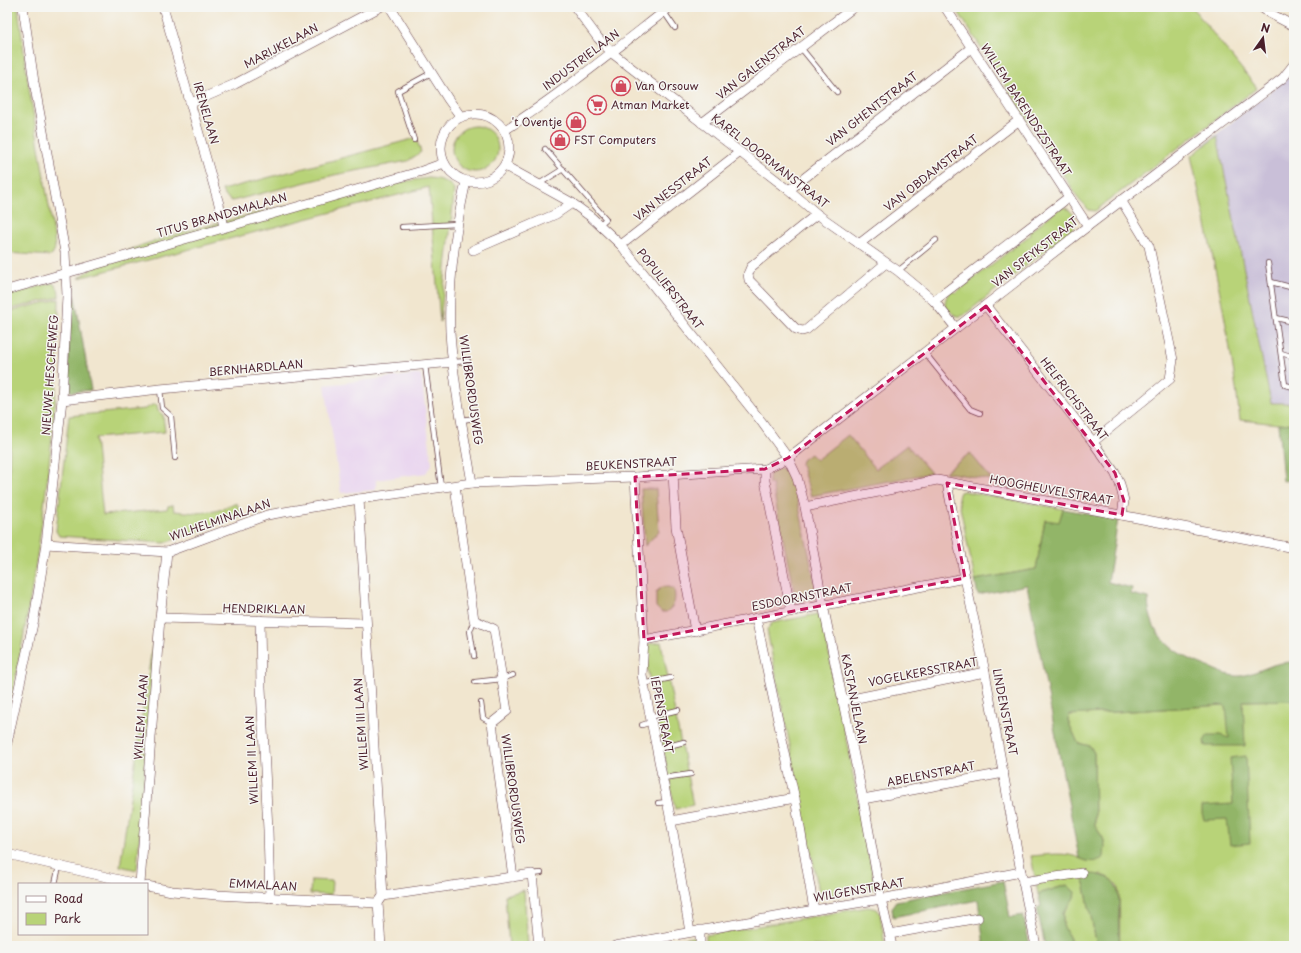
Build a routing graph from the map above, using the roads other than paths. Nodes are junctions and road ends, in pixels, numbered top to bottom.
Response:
1 (23, 7) edge
2 (163, 7) edge
3 (380, 7) edge
4 (390, 7) edge
5 (575, 7) edge
6 (854, 7) edge
7 (945, 7) edge
8 (1261, 7) edge
9 (667, 10) edge
10 (1294, 26) edge
11 (675, 28) dead end
12 (801, 48) junction
13 (970, 48) junction
14 (612, 53) junction
15 (1294, 64) edge
16 (431, 73) junction
17 (836, 92) dead end
18 (191, 103) junction
19 (461, 117) junction
20 (1018, 121) junction
21 (702, 123) junction
22 (505, 130) junction
23 (414, 140) dead end
24 (545, 149) dead end
25 (740, 152) junction
26 (444, 164) junction
27 (505, 166) junction
28 (563, 169) junction
29 (466, 181) junction
30 (539, 185) junction
31 (789, 190) junction
32 (1069, 197) junction
33 (1121, 200) junction
34 (572, 203) junction
35 (817, 214) junction
36 (457, 224) junction
37 (599, 225) junction
38 (1088, 226) junction
39 (224, 227) junction
40 (402, 227) dead end
41 (936, 240) dead end
42 (859, 244) junction
43 (621, 246) junction
44 (473, 250) dead end
45 (886, 263) junction
46 (1268, 263) dead end
47 (898, 271) junction
48 (67, 273) junction
49 (1271, 282) junction
50 (1294, 288) edge
51 (7, 290) edge
52 (934, 301) junction
53 (986, 306) junction
54 (1276, 318) junction
55 (1294, 322) edge
56 (956, 328) junction
57 (925, 353) junction
58 (1281, 353) junction
59 (1294, 356) edge
60 (468, 361) dead end
61 (453, 362) junction
62 (425, 365) junction
63 (1294, 387) edge
64 (160, 389) junction
65 (62, 400) junction
66 (980, 413) dead end
67 (475, 418) dead end
68 (462, 420) junction
69 (1093, 442) junction
70 (175, 458) dead end
71 (788, 458) junction
72 (765, 469) junction
73 (673, 473) junction
74 (635, 477) junction
75 (472, 483) junction
76 (947, 483) junction
77 (455, 486) junction
78 (441, 487) junction
79 (360, 499) junction
80 (805, 507) junction
81 (1122, 515) junction
82 (46, 544) junction
83 (1294, 548) edge
84 (167, 552) junction
85 (965, 578) junction
86 (823, 605) junction
87 (790, 611) junction
88 (160, 618) junction
89 (756, 618) junction
90 (260, 620) junction
91 (474, 620) junction
92 (366, 623) junction
93 (695, 631) junction
94 (644, 640) junction
95 (474, 656) dead end
96 (985, 672) junction
97 (513, 675) dead end
98 (671, 678) dead end
99 (502, 679) junction
100 (475, 682) dead end
101 (643, 684) junction
102 (842, 701) junction
103 (481, 704) dead end
104 (678, 710) dead end
105 (648, 721) junction
106 (492, 723) junction
107 (684, 742) dead end
108 (7, 743) edge
109 (656, 749) junction
110 (1004, 773) junction
111 (690, 774) dead end
112 (662, 778) junction
113 (795, 798) junction
114 (863, 799) junction
115 (670, 821) junction
116 (7, 854) edge
117 (59, 866) junction
118 (1021, 872) junction
119 (1082, 873) dead end
120 (513, 877) junction
121 (1023, 882) junction
122 (55, 883) edge
123 (133, 883) edge
124 (140, 883) edge
125 (148, 886) edge
126 (270, 898) junction
127 (380, 899) junction
128 (881, 899) junction
129 (814, 910) junction
130 (978, 918) dead end
131 (700, 930) junction
132 (690, 932) junction
133 (890, 934) junction
134 (381, 946) edge
135 (539, 946) edge
136 (615, 946) edge
137 (700, 946) edge
138 (892, 946) edge
139 (1036, 946) edge

1 - 48 street, NIEUWE HESCHEWEG
2 - 18 street, IRENELAAN
3 - 18 street, MARIJKELAAN
4 - 16 street
5 - 14 street, KAREL DOORMANSTRAAT
6 - 12 street, VAN GALENSTRAAT
7 - 13 street, WILLEM BARENDSZSTRAAT
8 - 10 street
9 - 11 lane
9 - 14 street, INDUSTRIELAAN
12 - 17 lane
12 - 21 street, VAN GALENSTRAAT
13 - 20 street, WILLEM BARENDSZSTRAAT
13 - 31 street, VAN GHENTSTRAAT
14 - 21 street, KAREL DOORMANSTRAAT
14 - 22 street, INDUSTRIELAAN
15 - 33 street, VAN SPEYKSTRAAT
16 - 19 street
16 - 23 lane
18 - 39 street, IRENELAAN
19 - 22 street
19 - 26 street
20 - 32 street, WILLEM BARENDSZSTRAAT
20 - 42 street, VAN OBDAMSTRAAT
21 - 25 street, KAREL DOORMANSTRAAT
22 - 27 street
24 - 28 lane
25 - 31 street, KAREL DOORMANSTRAAT
25 - 43 street, VAN NESSTRAAT
26 - 29 street
26 - 39 street, TITUS BRANDSMALAAN
27 - 29 street
27 - 30 street, POPULIERSTRAAT
28 - 30 lane
28 - 37 lane
29 - 36 street, WILLIBRORDUSWEG
30 - 34 street, POPULIERSTRAAT
31 - 35 street, KAREL DOORMANSTRAAT
32 - 38 street, WILLEM BARENDSZSTRAAT
32 - 52 street, VAN SPEYKSTRAAT
33 - 38 street, VAN SPEYKSTRAAT
33 - 69 street
34 - 37 street, POPULIERSTRAAT
34 - 44 street
35 - 42 street, KAREL DOORMANSTRAAT
35 - 45 street
36 - 40 lane
36 - 61 street, WILLIBRORDUSWEG
37 - 43 street, POPULIERSTRAAT
38 - 53 street, VAN SPEYKSTRAAT
39 - 48 street, TITUS BRANDSMALAAN
41 - 47 lane
42 - 45 street, KAREL DOORMANSTRAAT
43 - 71 street, POPULIERSTRAAT
45 - 47 street, KAREL DOORMANSTRAAT
46 - 49 lane
47 - 52 street, KAREL DOORMANSTRAAT
48 - 51 street, TITUS BRANDSMALAAN
48 - 65 street, NIEUWE HESCHEWEG
49 - 50 lane
49 - 54 lane
52 - 56 street, KAREL DOORMANSTRAAT
53 - 56 street, VAN SPEYKSTRAAT
53 - 69 street, HELFRICHSTRAAT
54 - 55 lane
54 - 58 lane
56 - 57 street, VAN SPEYKSTRAAT
57 - 66 lane
57 - 71 street, VAN SPEYKSTRAAT
58 - 59 lane
58 - 63 lane
60 - 61 lane
61 - 62 street, BERNHARDLAAN
61 - 68 street, WILLIBRORDUSWEG
62 - 64 street, BERNHARDLAAN
62 - 78 lane
64 - 65 street, BERNHARDLAAN
64 - 70 lane
65 - 82 street, NIEUWE HESCHEWEG
67 - 68 lane
68 - 75 street, WILLIBRORDUSWEG
69 - 81 street, HELFRICHSTRAAT
71 - 72 street, BEUKENSTRAAT
71 - 80 street, KASTANJELAAN
72 - 73 street, BEUKENSTRAAT
72 - 87 street
73 - 74 street, BEUKENSTRAAT
73 - 93 street
74 - 75 street, BEUKENSTRAAT
74 - 94 street, IEPENSTRAAT
75 - 77 street, WILHELMINALAAN
76 - 80 street, HOOGHEUVELSTRAAT
76 - 81 street, HOOGHEUVELSTRAAT
76 - 85 street, LINDENSTRAAT
77 - 78 street, WILHELMINALAAN
77 - 91 street
78 - 79 street, WILHELMINALAAN
79 - 84 street, WILHELMINALAAN
79 - 92 street, WILLEM III LAAN
80 - 86 street, KASTANJELAAN
81 - 83 street, HOOGHEUVELSTRAAT
82 - 84 street, WILHELMINALAAN
82 - 108 street, NIEUWE HESCHEWEG
84 - 88 street, WILLEM I LAAN
85 - 86 street, ESDOORNSTRAAT
85 - 96 street, LINDENSTRAAT
86 - 87 street, ESDOORNSTRAAT
86 - 102 street, KASTANJELAAN
87 - 89 street, ESDOORNSTRAAT
88 - 90 street, HENDRIKLAAN
88 - 124 street, WILLEM I LAAN
89 - 93 street, ESDOORNSTRAAT
89 - 113 street
90 - 92 street, HENDRIKLAAN
90 - 126 street, WILLEM II LAAN
91 - 95 lane
91 - 99 street, WILLIBRORDUSWEG
92 - 127 street, WILLEM III LAAN
93 - 94 street, ESDOORNSTRAAT
94 - 101 street, IEPENSTRAAT
96 - 102 street, VOGELKERSSTRAAT
96 - 110 street, LINDENSTRAAT
97 - 99 lane
98 - 101 lane
99 - 100 lane
99 - 106 street, WILLIBRORDUSWEG
101 - 105 street, IEPENSTRAAT
102 - 114 street, KASTANJELAAN
103 - 106 lane
104 - 105 lane
105 - 109 street, IEPENSTRAAT
106 - 120 street, WILLIBRORDUSWEG
107 - 109 lane
109 - 112 street, IEPENSTRAAT
110 - 114 street, ABELENSTRAAT
110 - 118 street, LINDENSTRAAT
111 - 112 lane
112 - 115 street, IEPENSTRAAT
113 - 115 street
113 - 129 street
114 - 128 street, KASTANJELAAN
115 - 132 street, IEPENSTRAAT
116 - 117 street
117 - 122 lane
117 - 123 street
118 - 121 street, LINDENSTRAAT
118 - 128 street, WILGENSTRAAT
119 - 121 street
120 - 127 street, EMMALAAN
120 - 135 street, EMMALAAN
121 - 139 street, LINDENSTRAAT
125 - 126 street, EMMALAAN
126 - 127 street, EMMALAAN
127 - 134 street, WILLEM III LAAN
128 - 129 street, WILGENSTRAAT
128 - 133 street, KASTANJELAAN
129 - 131 street, WILGENSTRAAT
130 - 133 street
131 - 132 street, WILGENSTRAAT
131 - 137 street
132 - 136 street, WILGENSTRAAT
133 - 138 street, KASTANJELAAN

